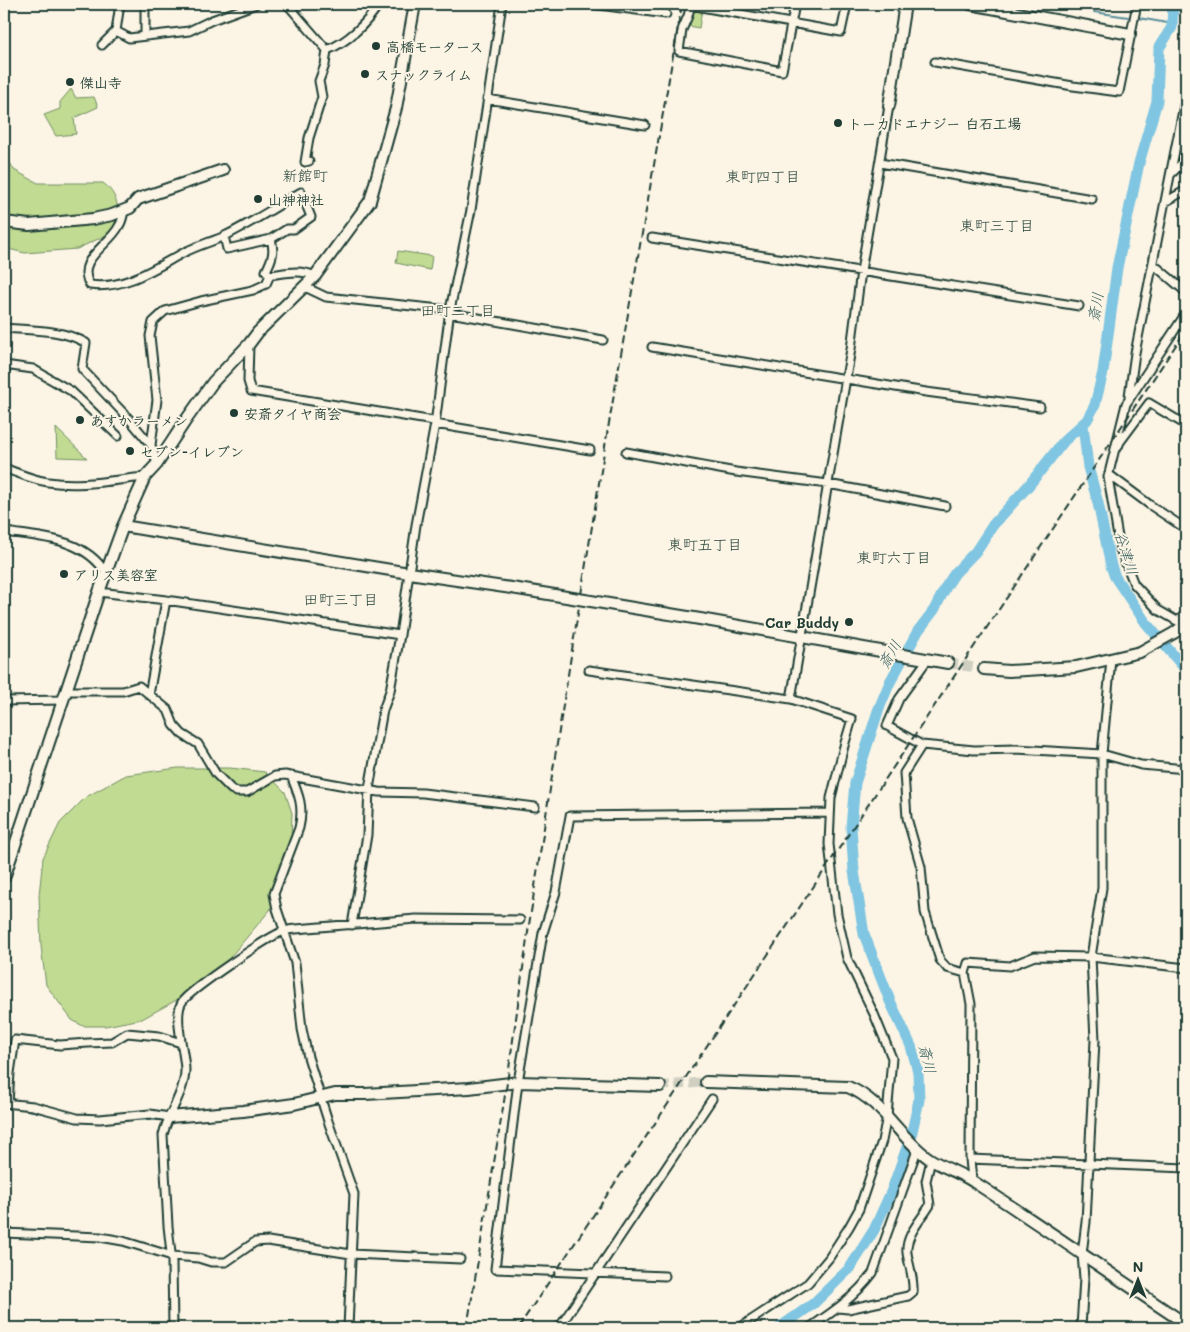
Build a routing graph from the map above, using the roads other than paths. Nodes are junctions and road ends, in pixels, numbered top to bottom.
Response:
1 (120, 4) edge
2 (145, 4) edge
3 (256, 4) edge
4 (287, 4) edge
5 (379, 4) edge
6 (416, 4) edge
7 (502, 4) edge
8 (592, 4) edge
9 (690, 4) edge
10 (795, 4) edge
11 (847, 4) edge
12 (904, 4) edge
13 (970, 4) edge
14 (1137, 4) edge
15 (1001, 6) edge
16 (666, 14) dead end
17 (792, 22) junction
18 (116, 32) junction
19 (1130, 34) junction
20 (145, 36) junction
21 (102, 46) dead end
22 (326, 50) junction
23 (935, 62) dead end
24 (1186, 95) edge
25 (487, 99) junction
26 (889, 106) joint
27 (644, 125) dead end
28 (1186, 159) edge
29 (309, 161) dead end
30 (880, 163) junction
31 (223, 170) dead end
32 (1170, 174) junction
33 (1186, 190) edge
34 (1092, 199) dead end
35 (1165, 202) junction
36 (124, 211) junction
37 (4, 222) edge
38 (224, 236) junction
39 (652, 238) dead end
40 (271, 239) junction
41 (1153, 264) junction
42 (861, 272) junction
43 (270, 275) junction
44 (315, 276) junction
45 (305, 287) junction
46 (1186, 292) edge
47 (1079, 306) dead end
48 (450, 312) junction
49 (1186, 313) edge
50 (4, 328) edge
51 (604, 340) dead end
52 (249, 344) junction
53 (652, 347) dead end
54 (4, 365) edge
55 (845, 378) junction
56 (1129, 398) junction
57 (1040, 406) dead end
58 (1186, 415) edge
59 (435, 422) junction
60 (1184, 424) edge
61 (118, 436) dead end
62 (151, 446) junction
63 (590, 450) dead end
64 (626, 452) dead end
65 (158, 464) junction
66 (4, 468) edge
67 (145, 476) junction
68 (1109, 477) junction
69 (828, 484) junction
70 (945, 506) dead end
71 (123, 526) junction
72 (1186, 529) edge
73 (4, 532) edge
74 (106, 573) junction
75 (409, 573) junction
76 (99, 592) junction
77 (166, 600) junction
78 (1186, 614) edge
79 (1186, 624) edge
80 (400, 635) junction
81 (802, 636) junction
82 (1111, 658) junction
83 (926, 659) junction
84 (948, 663) tunnel mouth
85 (984, 669) tunnel mouth
86 (589, 670) dead end
87 (65, 695) junction
88 (149, 695) junction
89 (791, 699) junction
90 (4, 701) edge
91 (922, 745) junction
92 (1102, 754) junction
93 (1186, 769) edge
94 (291, 776) junction
95 (369, 789) junction
96 (535, 807) dead end
97 (830, 813) junction
98 (4, 878) edge
99 (520, 920) dead end
100 (352, 925) junction
101 (284, 931) junction
102 (1091, 956) junction
103 (1186, 968) edge
104 (965, 973) junction
105 (181, 1042) junction
106 (518, 1082) junction
107 (706, 1082) tunnel mouth
108 (660, 1086) tunnel mouth
109 (320, 1097) junction
110 (712, 1099) dead end
111 (6, 1103) edge
112 (169, 1117) junction
113 (888, 1118) junction
114 (914, 1146) junction
115 (970, 1159) junction
116 (931, 1160) junction
117 (1088, 1164) junction
118 (1186, 1168) edge
119 (972, 1180) junction
120 (4, 1233) edge
121 (351, 1254) junction
122 (1082, 1254) junction
123 (172, 1256) junction
124 (460, 1259) dead end
125 (596, 1273) junction
126 (665, 1276) dead end
127 (838, 1308) junction
128 (1186, 1324) edge
129 (173, 1328) edge
130 (348, 1328) edge
131 (558, 1328) edge
132 (739, 1328) edge
133 (808, 1328) edge
134 (1081, 1328) edge

1 - 18 street
2 - 20 street
3 - 20 street
4 - 22 street
5 - 22 street
6 - 44 street
7 - 25 street
8 - 16 street
9 - 17 street
9 - 17 street
10 - 17 street
11 - 17 street
12 - 26 street
13 - 15 street
14 - 19 street
15 - 19 street
18 - 20 street
18 - 21 street
19 - 23 street
22 - 29 street
24 - 32 street
25 - 27 street
25 - 48 street
26 - 30 street
28 - 32 street
30 - 34 street
30 - 42 street
31 - 36 street
32 - 35 street
33 - 35 street
35 - 41 street
36 - 37 street
36 - 38 street
38 - 40 street
38 - 40 street
39 - 42 street
40 - 43 street
41 - 46 street
41 - 56 street
42 - 47 street
42 - 55 street
43 - 44 street
43 - 62 street
44 - 45 street
45 - 48 street
45 - 52 street
48 - 51 street
48 - 59 street
49 - 56 street
50 - 62 street
52 - 59 street
52 - 65 street
53 - 55 street
54 - 61 street
55 - 57 street
55 - 69 street
56 - 68 street
58 - 60 street
59 - 63 street
59 - 75 street
60 - 68 street
62 - 65 street
64 - 69 street
65 - 67 street
66 - 67 street
67 - 71 street
68 - 72 street
68 - 78 street
69 - 70 street
69 - 81 street
71 - 74 street
71 - 75 street
73 - 74 street
74 - 76 street
75 - 80 street
75 - 81 street, bridge
76 - 77 street
76 - 87 street
77 - 80 street
77 - 88 street
79 - 82 street
80 - 95 street
81 - 83 street
81 - 89 street
82 - 85 street
82 - 92 street
83 - 84 street
83 - 91 street
86 - 89 street
87 - 88 street
87 - 90 street
87 - 98 street
88 - 94 street
89 - 97 street
91 - 92 street
91 - 104 street
92 - 93 street
92 - 102 street
94 - 95 street
94 - 101 street
95 - 96 street
95 - 100 street
97 - 106 street
97 - 113 street
99 - 100 street
100 - 101 street
101 - 105 street
101 - 109 street
102 - 103 street
102 - 104 street
102 - 117 street
104 - 115 street
105 - 111 street
105 - 112 street
106 - 108 street
106 - 109 street
106 - 125 street
107 - 113 street
109 - 112 street
109 - 121 street
110 - 125 street
111 - 112 street
112 - 123 street
113 - 114 street
113 - 132 street
114 - 116 street
114 - 127 street
115 - 117 street
115 - 119 street
116 - 119 street
116 - 127 street
117 - 118 street
117 - 122 street
119 - 122 street
120 - 123 street
121 - 123 street
121 - 124 street
121 - 130 street
122 - 128 street
122 - 134 street
123 - 129 street
125 - 126 street
125 - 131 street
127 - 133 street

